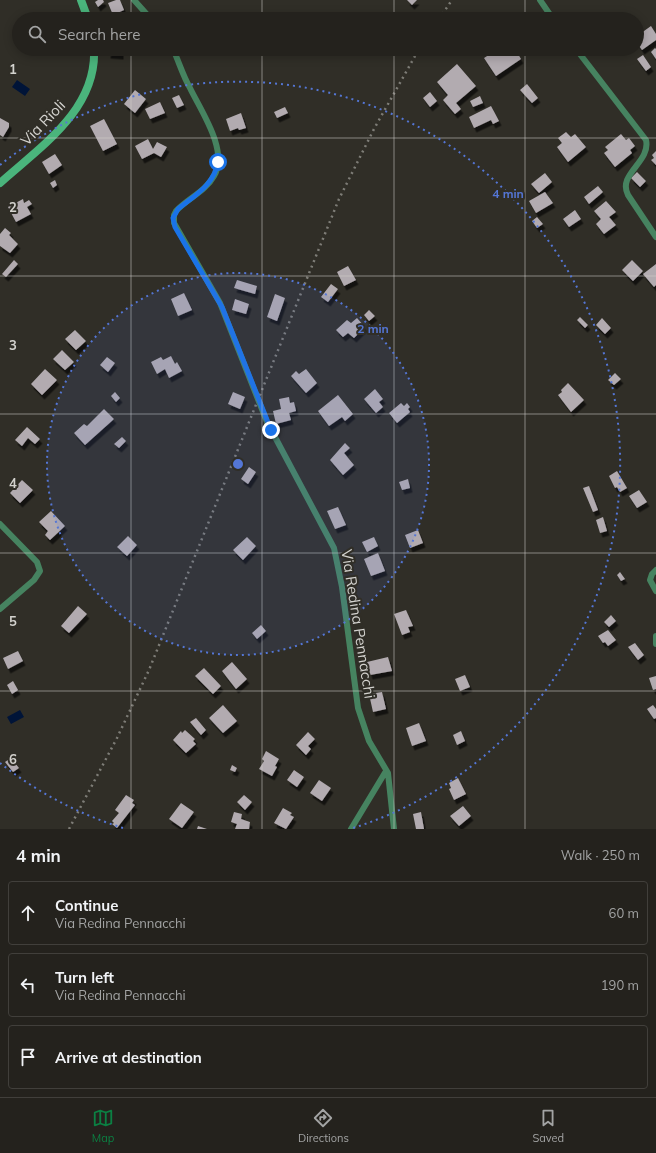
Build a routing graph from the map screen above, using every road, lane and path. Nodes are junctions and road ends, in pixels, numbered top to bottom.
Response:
1 (81, 0) edge
2 (134, 0) edge
3 (540, 0) edge
4 (85, 12) edge
5 (145, 12) edge
6 (548, 12) edge
7 (93, 56) edge
8 (176, 56) edge
9 (581, 56) edge
10 (0, 183) edge
11 (656, 236) edge
12 (0, 524) edge
13 (656, 570) edge
14 (656, 590) edge
15 (0, 609) edge
16 (656, 636) edge
17 (656, 644) edge
18 (386, 771) junction
19 (351, 829) edge
20 (394, 829) edge

1 - 4 main road
2 - 5 street
3 - 6 street
7 - 10 main road, Via Rioli
8 - 18 street, Via Redina Pennacchi
9 - 11 street
12 - 15 street
13 - 14 street
16 - 17 street
18 - 19 street
18 - 20 street, Via Redina Pennacchi

